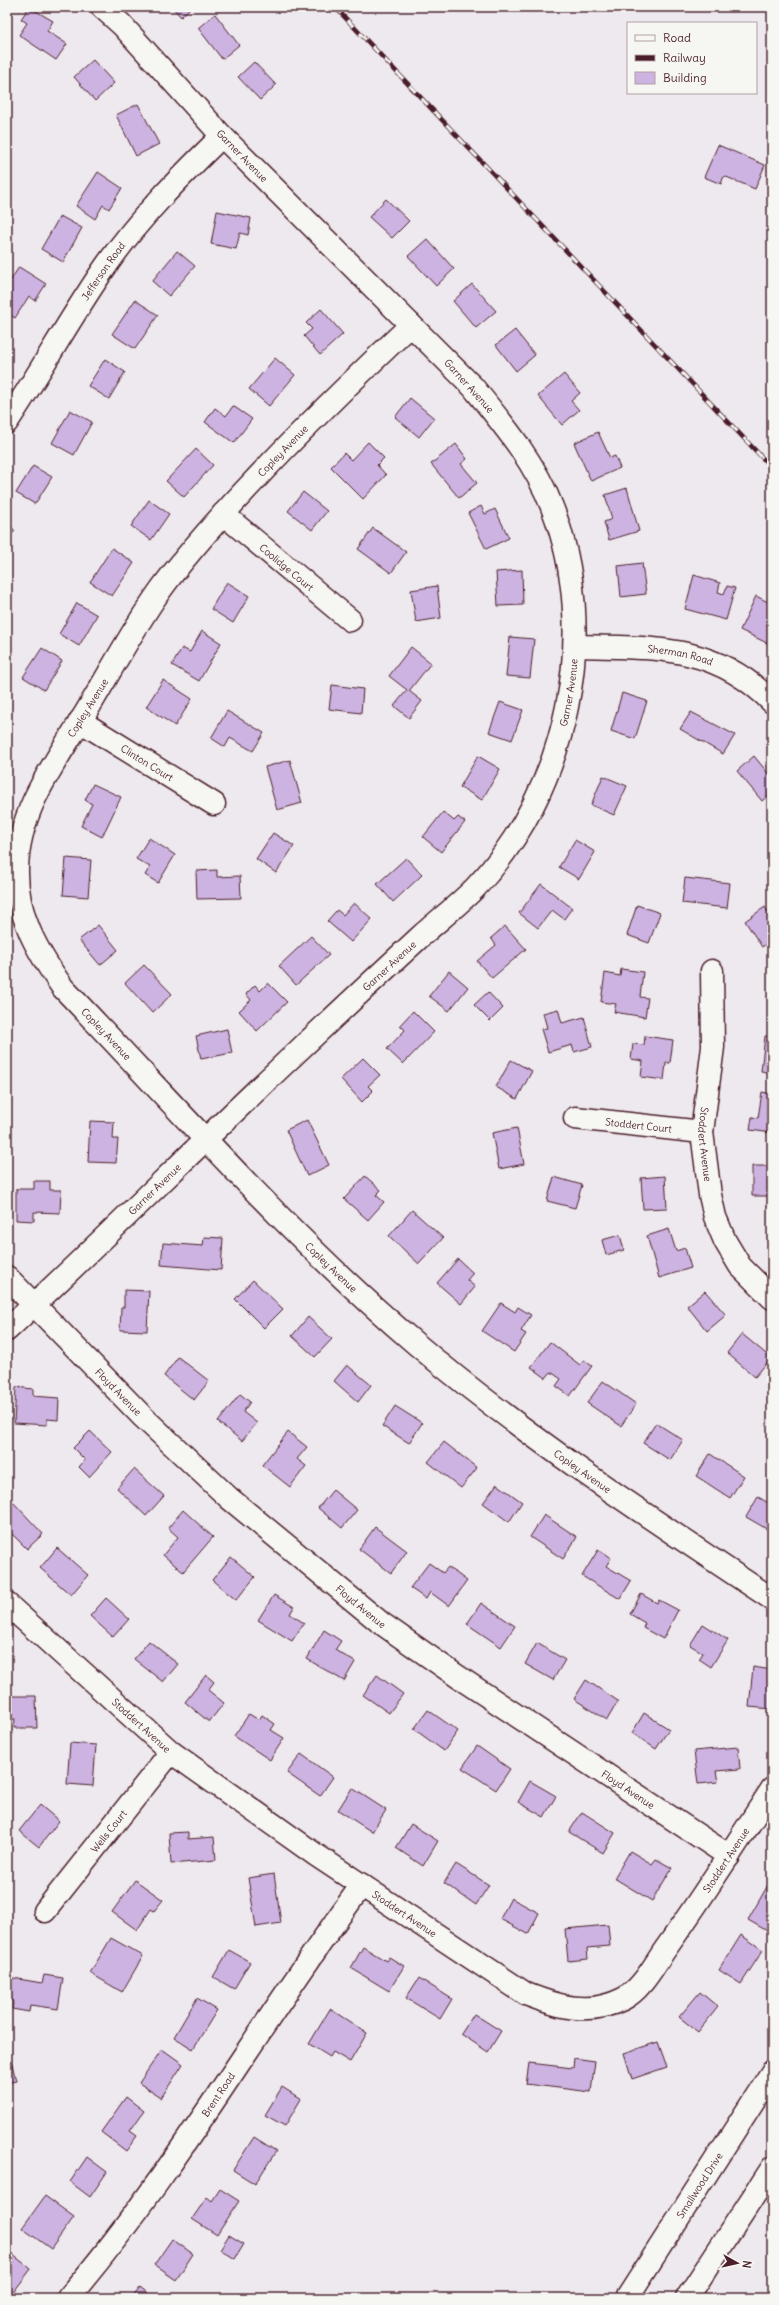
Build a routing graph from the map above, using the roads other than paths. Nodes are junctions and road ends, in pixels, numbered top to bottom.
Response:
1 (102, 7) edge
2 (222, 136) junction
3 (411, 325) junction
4 (7, 422) edge
5 (223, 514) junction
6 (350, 620) dead end
7 (576, 646) junction
8 (772, 702) edge
9 (80, 720) junction
10 (214, 804) dead end
11 (12, 868) edge
12 (712, 971) dead end
13 (575, 1118) dead end
14 (702, 1132) junction
15 (205, 1139) junction
16 (7, 1277) edge
17 (772, 1298) edge
18 (34, 1305) junction
19 (7, 1330) edge
20 (772, 1599) edge
21 (7, 1605) edge
22 (171, 1752) junction
23 (772, 1788) edge
24 (729, 1856) junction
25 (362, 1885) junction
26 (44, 1911) dead end
27 (772, 2072) edge
28 (772, 2168) edge
29 (68, 2298) edge
30 (627, 2298) edge
31 (687, 2298) edge

1 - 2 street, Garner Avenue
2 - 3 street, Garner Avenue
2 - 4 street, Jefferson Road
3 - 5 street, Copley Avenue
3 - 7 street, Garner Avenue
5 - 6 street, Coolidge Court
5 - 9 street, Copley Avenue
7 - 8 street, Sherman Road
7 - 15 street, Garner Avenue
9 - 10 street, Clinton Court
9 - 11 street, Copley Avenue
11 - 15 street, Copley Avenue
12 - 14 street, Stoddert Avenue
13 - 14 street, Stoddert Court
14 - 17 street, Stoddert Avenue
15 - 18 street, Garner Avenue
15 - 20 street, Copley Avenue
16 - 18 street, Floyd Avenue
18 - 19 street, Garner Avenue
18 - 24 street, Floyd Avenue
21 - 22 street, Stoddert Avenue
22 - 25 street, Stoddert Avenue
22 - 26 street, Wells Court
23 - 24 street, Stoddert Avenue
24 - 25 street, Stoddert Avenue
25 - 29 street, Brent Road
27 - 30 street, Smallwood Drive
28 - 31 street

